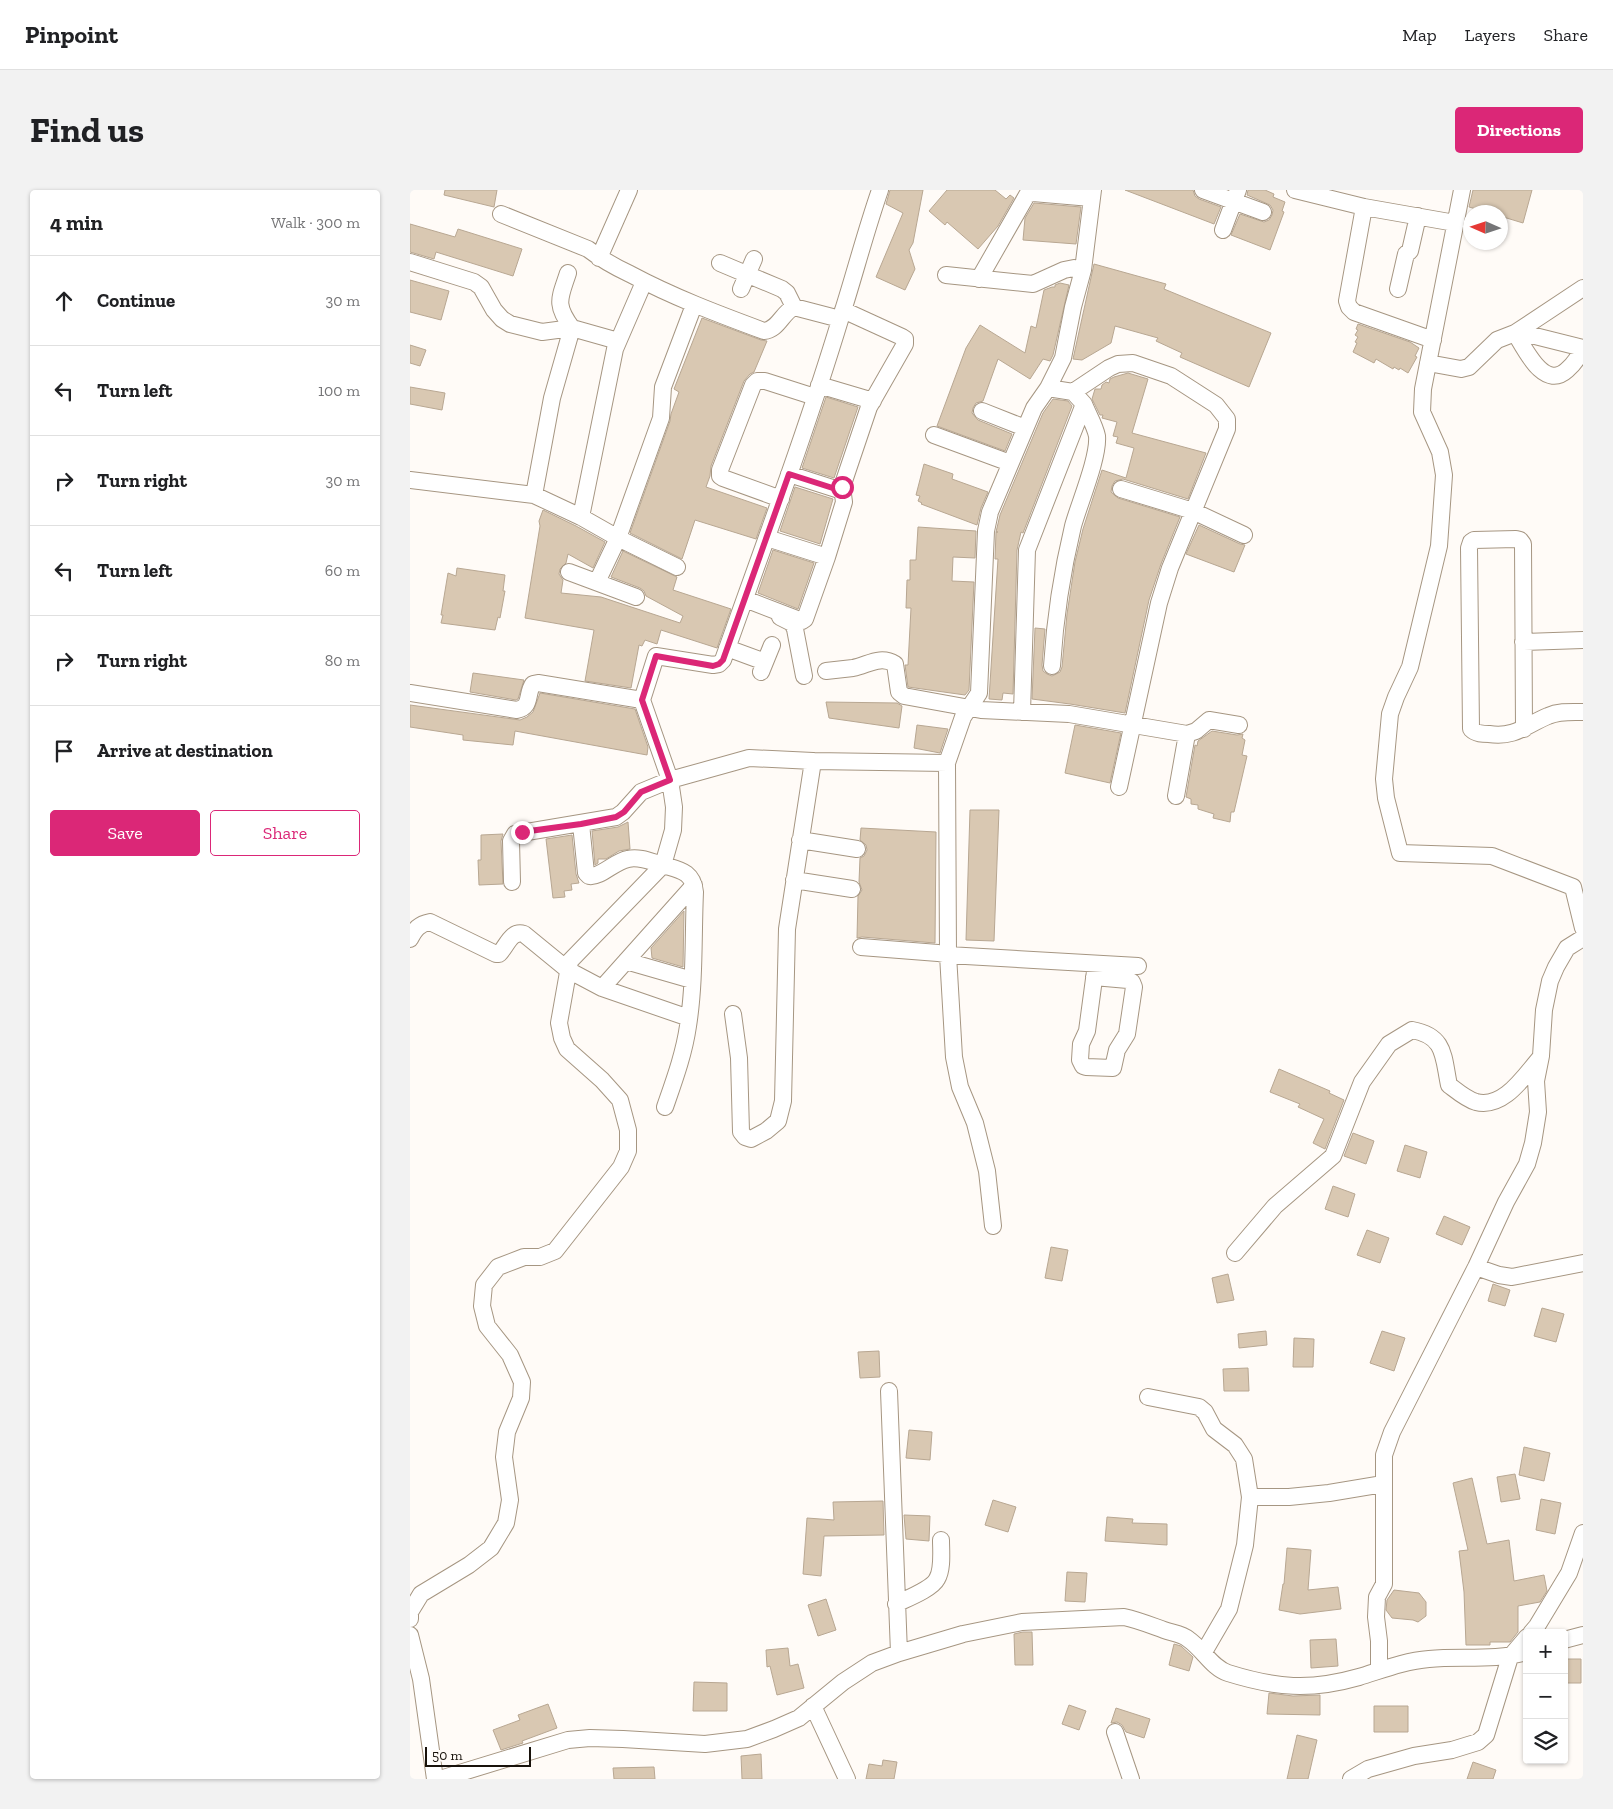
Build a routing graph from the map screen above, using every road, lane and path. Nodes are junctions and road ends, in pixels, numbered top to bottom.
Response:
1 (629, 190) edge
2 (880, 190) edge
3 (1203, 190) edge
4 (1295, 190) edge
5 (1462, 190) edge
6 (1092, 194) edge
7 (1236, 196) edge
8 (1364, 207) junction
9 (1263, 212) dead end
10 (501, 214) dead end
11 (1415, 216) junction
12 (1456, 223) junction
13 (1223, 230) dead end
14 (599, 258) junction
15 (754, 259) dead end
16 (410, 262) edge
17 (720, 263) dead end
18 (1083, 270) junction
19 (568, 273) dead end
20 (946, 275) dead end
21 (979, 279) junction
22 (644, 282) junction
23 (744, 282) junction
24 (1583, 288) edge
25 (1398, 289) dead end
26 (694, 305) junction
27 (794, 307) junction
28 (842, 315) junction
29 (572, 328) junction
30 (1515, 334) junction
31 (1432, 340) junction
32 (618, 341) junction
33 (1582, 348) edge
34 (1428, 363) junction
35 (1048, 388) junction
36 (817, 391) junction
37 (1072, 392) junction
38 (873, 401) junction
39 (1084, 404) junction
40 (982, 411) dead end
41 (1026, 428) junction
42 (934, 435) dead end
43 (1010, 463) junction
44 (789, 474) junction
45 (410, 480) edge
46 (1121, 490) dead end
47 (842, 491) junction
48 (534, 495) junction
49 (781, 500) junction
50 (1193, 511) junction
51 (581, 517) junction
52 (1244, 536) dead end
53 (618, 538) junction
54 (767, 538) junction
55 (827, 557) junction
56 (677, 567) dead end
57 (569, 572) dead end
58 (597, 582) junction
59 (636, 597) dead end
60 (744, 602) junction
61 (1583, 640) edge
62 (1523, 642) junction
63 (772, 645) dead end
64 (727, 648) junction
65 (1052, 666) dead end
66 (826, 671) dead end
67 (804, 676) dead end
68 (410, 693) edge
69 (642, 700) junction
70 (970, 707) junction
71 (1022, 712) junction
72 (1583, 712) edge
73 (1132, 725) junction
74 (1239, 725) dead end
75 (1524, 729) junction
76 (1187, 734) junction
77 (813, 761) junction
78 (947, 763) junction
79 (670, 780) junction
80 (1119, 787) dead end
81 (1176, 796) dead end
82 (581, 824) junction
83 (800, 840) junction
84 (857, 849) dead end
85 (662, 865) junction
86 (794, 880) junction
87 (512, 882) dead end
88 (694, 884) junction
89 (852, 889) dead end
90 (1583, 928) edge
91 (1583, 938) edge
92 (410, 939) edge
93 (861, 947) dead end
94 (948, 955) junction
95 (626, 961) junction
96 (1138, 966) dead end
97 (568, 970) junction
98 (1095, 970) junction
99 (692, 980) junction
100 (602, 988) junction
101 (733, 1014) dead end
102 (689, 1018) junction
103 (1541, 1056) junction
104 (666, 1107) dead end
105 (993, 1226) dead end
106 (1235, 1253) dead end
107 (1583, 1264) edge
108 (1476, 1267) junction
109 (889, 1391) dead end
110 (1148, 1397) dead end
111 (1383, 1484) junction
112 (1250, 1497) junction
113 (1583, 1533) edge
114 (941, 1540) dead end
115 (896, 1604) junction
116 (410, 1619) edge
117 (1534, 1629) edge
118 (410, 1635) edge
119 (1568, 1640) edge
120 (1582, 1640) edge
121 (1523, 1642) edge
122 (1204, 1652) junction
123 (899, 1653) junction
124 (1523, 1653) edge
125 (1510, 1657) junction
126 (1379, 1670) junction
127 (813, 1706) junction
128 (1115, 1732) dead end
129 (435, 1779) edge
130 (440, 1779) edge
131 (847, 1779) edge
132 (1131, 1779) edge
133 (1351, 1779) edge

1 - 14 street
2 - 28 street
3 - 7 street
4 - 8 street
5 - 12 street
6 - 18 street
6 - 21 street
7 - 9 street
7 - 13 street
8 - 11 street
8 - 31 street
10 - 14 street
11 - 12 street
11 - 25 street
12 - 31 street
14 - 22 street
15 - 23 street
16 - 29 street
17 - 23 street
18 - 21 street
18 - 35 street
19 - 29 street
20 - 21 street
22 - 26 street
22 - 32 street
23 - 27 street
24 - 30 street
26 - 27 street
26 - 53 street
27 - 28 street
28 - 36 street
28 - 38 street
29 - 32 street
29 - 48 street
30 - 33 street
30 - 33 street
30 - 34 street
31 - 34 street
32 - 51 street
34 - 90 street
35 - 37 street
35 - 41 street
36 - 38 street
36 - 44 street
36 - 49 street
37 - 39 street
37 - 50 street
38 - 47 street
39 - 65 street
39 - 71 street
40 - 41 street
41 - 43 street
42 - 43 street
43 - 70 street
44 - 47 street
44 - 49 street
45 - 48 street
46 - 50 street
47 - 55 street
48 - 51 street
49 - 54 street
50 - 52 street
50 - 73 street
51 - 53 street
53 - 56 street
53 - 58 street
54 - 55 street
54 - 60 street
55 - 60 street
57 - 58 street
58 - 59 street
60 - 64 street
60 - 67 street
61 - 62 street
62 - 75 street
62 - 75 street
63 - 64 street
64 - 69 street
66 - 70 street
68 - 69 street
69 - 79 street
70 - 71 street
70 - 78 street
71 - 73 street
72 - 75 street
73 - 76 street
73 - 80 street
74 - 76 street
76 - 81 street
77 - 78 street
77 - 79 street
77 - 83 street
78 - 94 street
79 - 82 street
79 - 85 street
82 - 85 street
82 - 87 street
83 - 84 street
83 - 86 street
85 - 88 street
85 - 97 street
86 - 89 street
86 - 101 street
88 - 95 street
88 - 99 street
91 - 103 street
92 - 97 street
93 - 94 street
94 - 98 street
94 - 105 street
95 - 99 street
95 - 100 street
96 - 98 street
97 - 100 street
97 - 116 street
98 - 98 street
99 - 102 street
100 - 102 street
102 - 104 street
103 - 106 street
103 - 108 street
107 - 108 street
108 - 111 street
109 - 115 street
110 - 112 street
111 - 112 street
111 - 126 street
112 - 122 street
113 - 117 street
114 - 115 street
115 - 123 street
118 - 129 street
119 - 120 street
121 - 125 street
122 - 123 street
122 - 126 street
123 - 127 street
124 - 125 street
125 - 126 street
125 - 133 street
127 - 130 street
127 - 131 street
128 - 132 street

